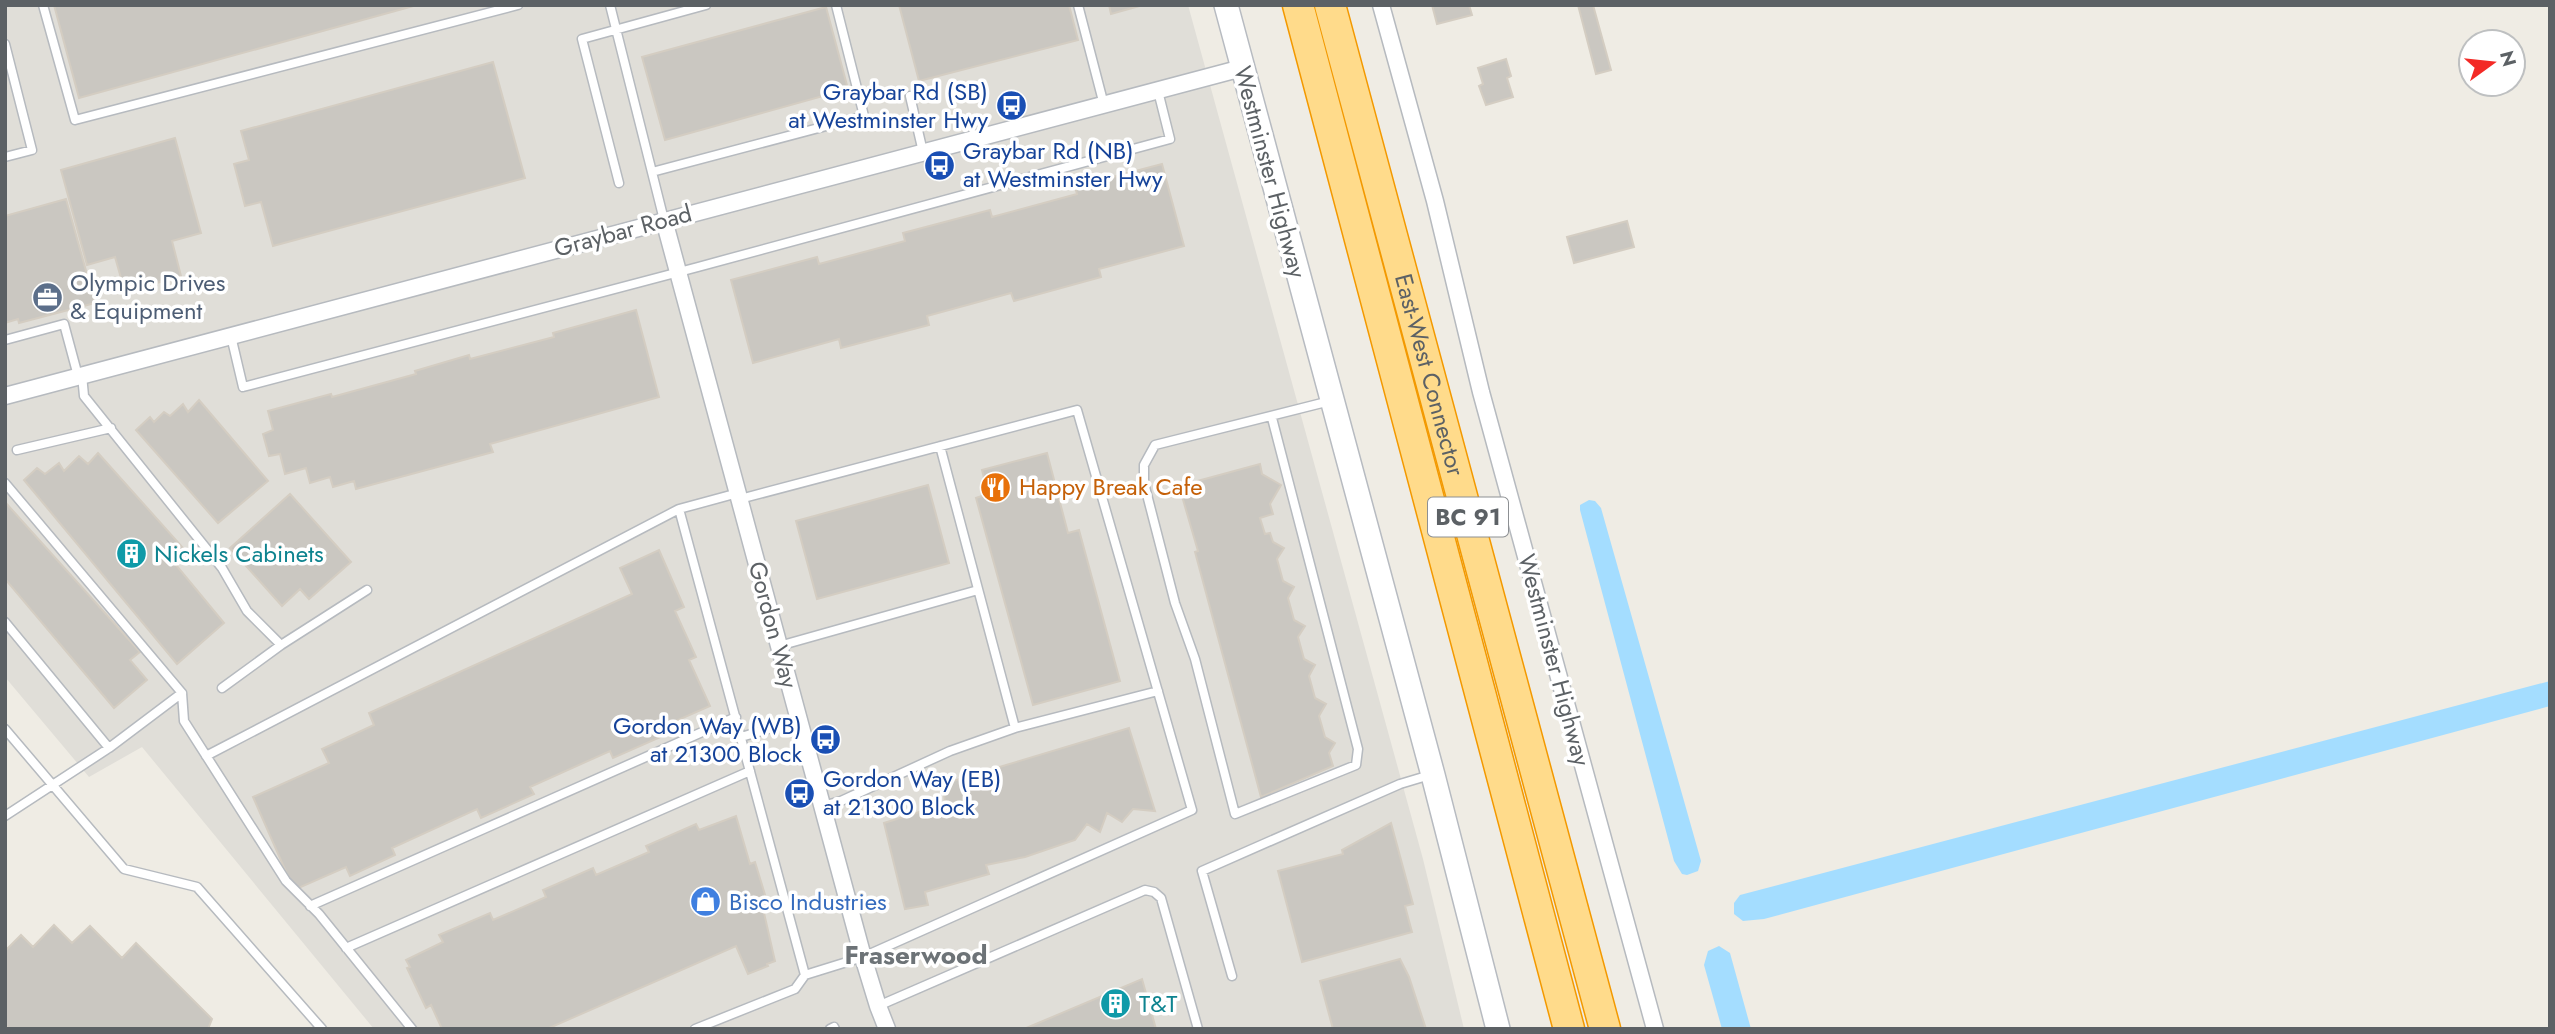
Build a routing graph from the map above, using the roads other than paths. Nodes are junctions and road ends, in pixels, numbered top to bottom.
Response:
1 (43, 5) edge
2 (518, 5) edge
3 (610, 5) edge
4 (706, 5) edge
5 (836, 5) edge
6 (1078, 5) edge
7 (1226, 5) edge
8 (1298, 5) edge
9 (1330, 5) edge
10 (1381, 5) edge
11 (616, 30) junction
12 (5, 44) edge
13 (1242, 68) junction
14 (1158, 91) junction
15 (909, 96) dead end
16 (1104, 105) junction
17 (923, 152) junction
18 (5, 157) edge
19 (652, 172) junction
20 (619, 183) dead end
21 (664, 220) junction
22 (678, 272) junction
23 (230, 336) junction
24 (5, 340) edge
25 (80, 376) junction
26 (5, 396) edge
27 (1333, 401) junction
28 (1272, 418) junction
29 (111, 428) junction
30 (940, 446) junction
31 (17, 450) dead end
32 (5, 483) edge
33 (739, 496) junction
34 (679, 509) junction
35 (368, 590) dead end
36 (978, 590) junction
37 (5, 622) edge
38 (281, 645) junction
39 (779, 646) junction
40 (222, 688) dead end
41 (1158, 691) junction
42 (182, 693) junction
43 (736, 717) junction
44 (799, 720) junction
45 (1015, 728) junction
46 (5, 729) edge
47 (741, 737) junction
48 (108, 748) junction
49 (206, 756) junction
50 (750, 771) junction
51 (1433, 775) junction
52 (53, 786) junction
53 (822, 806) junction
54 (5, 816) edge
55 (310, 906) junction
56 (346, 948) junction
57 (863, 957) junction
58 (805, 975) junction
59 (1232, 976) dead end
60 (877, 1006) junction
61 (322, 1029) edge
62 (412, 1029) edge
63 (695, 1029) edge
64 (887, 1029) edge
65 (1198, 1029) edge
66 (1498, 1029) edge
67 (1569, 1029) edge
68 (1605, 1029) edge
69 (1656, 1029) edge

1 - 2 lane
3 - 11 lane
4 - 11 lane
5 - 19 lane
6 - 16 lane
7 - 13 main road, Westminster Highway
8 - 67 highway, East-West Connector / BC 91
9 - 68 highway, East-West Connector / BC 91
10 - 69 street, Westminster Highway
11 - 19 lane
11 - 20 lane
12 - 18 lane
13 - 14 street, Graybar Road
13 - 27 main road, Westminster Highway
14 - 16 street, Graybar Road
14 - 22 lane
15 - 17 lane
16 - 17 street, Graybar Road
17 - 21 street, Graybar Road
19 - 21 lane
21 - 22 street, Gordon Way
21 - 23 street, Graybar Road
22 - 23 lane
22 - 33 street, Gordon Way
23 - 25 street, Graybar Road
24 - 25 lane
25 - 26 street, Graybar Road
25 - 29 lane
27 - 28 lane
27 - 51 main road, Westminster Highway
28 - 28 lane
29 - 31 lane
29 - 38 lane
30 - 33 lane
30 - 36 lane
30 - 41 lane
32 - 42 lane
33 - 34 lane
33 - 39 street, Gordon Way
34 - 43 lane
34 - 49 lane
35 - 38 lane
36 - 39 lane
36 - 45 lane
37 - 48 lane
38 - 40 lane
39 - 44 street, Gordon Way
41 - 45 lane
41 - 57 lane
42 - 48 lane
42 - 49 lane
43 - 47 lane
43 - 55 lane
44 - 47 lane
44 - 53 street, Gordon Way
45 - 53 lane
46 - 52 lane
47 - 50 lane
48 - 52 lane
49 - 55 lane
50 - 56 lane
50 - 58 lane
51 - 59 lane
51 - 66 main road, Westminster Highway
52 - 54 lane
52 - 61 lane
53 - 57 street, Gordon Way
55 - 56 lane
56 - 62 lane
57 - 58 lane
57 - 60 street, Gordon Way
58 - 63 lane
60 - 64 street, Gordon Way
60 - 65 lane

